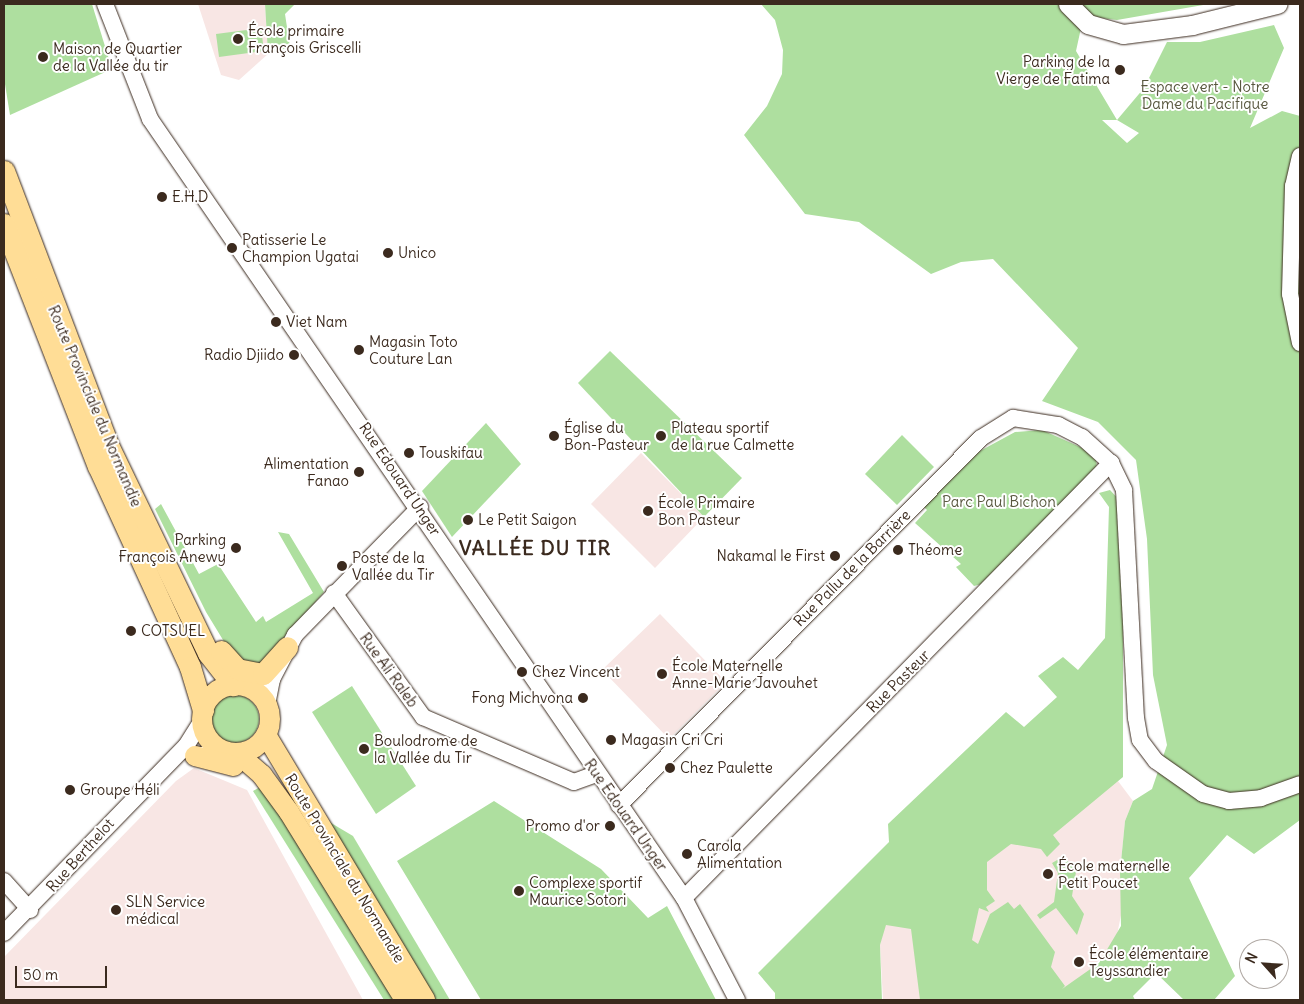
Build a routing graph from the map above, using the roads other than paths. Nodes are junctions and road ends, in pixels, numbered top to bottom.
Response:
1 (105, 4) edge
2 (1068, 4) edge
3 (1277, 4) edge
4 (1300, 156) edge
5 (4, 170) edge
6 (4, 224) edge
7 (1300, 343) edge
8 (88, 394) junction
9 (1111, 463) junction
10 (420, 508) junction
11 (334, 593) junction
12 (287, 647) junction
13 (272, 679) junction
14 (237, 685) junction
15 (267, 705) junction
16 (203, 715) junction
17 (266, 735) junction
18 (230, 752) junction
19 (194, 756) junction
20 (596, 774) junction
21 (156, 776) junction
22 (1300, 784) edge
23 (619, 805) junction
24 (289, 812) junction
25 (4, 881) edge
26 (684, 898) junction
27 (30, 910) junction
28 (4, 933) edge
29 (405, 1000) edge
30 (425, 1000) edge
31 (737, 1000) edge

1 - 10 street, Rue Edouard Unger
2 - 3 main road
4 - 7 street
5 - 8 highway, Route Provinciale du Normandie
6 - 16 highway, Route Provinciale du Normandie
8 - 12 highway
8 - 14 highway, Route Provinciale du Normandie
9 - 22 street
9 - 23 street, Rue Pallu de la Barrière
9 - 26 street, Rue Pasteur
10 - 11 street
10 - 20 street, Rue Edouard Unger
11 - 12 street
11 - 20 street, Rue Ali Raleb
12 - 13 street
13 - 14 street
13 - 15 street
14 - 15 main road
14 - 16 main road
15 - 17 main road
16 - 18 main road
16 - 21 street, Rue Berthelot
17 - 18 main road
17 - 30 main road, Route Provinciale du Normandie
18 - 19 street, Rue Berthelot
18 - 24 main road, Route Provinciale du Normandie
19 - 21 street, Rue Berthelot
19 - 24 main road
20 - 23 street, Rue Edouard Unger
21 - 27 street, Rue Berthelot
23 - 26 street, Rue Edouard Unger
24 - 29 main road, Route Provinciale du Normandie
25 - 27 street
26 - 31 street, Rue Edouard Unger
27 - 28 street, Rue Berthelot

